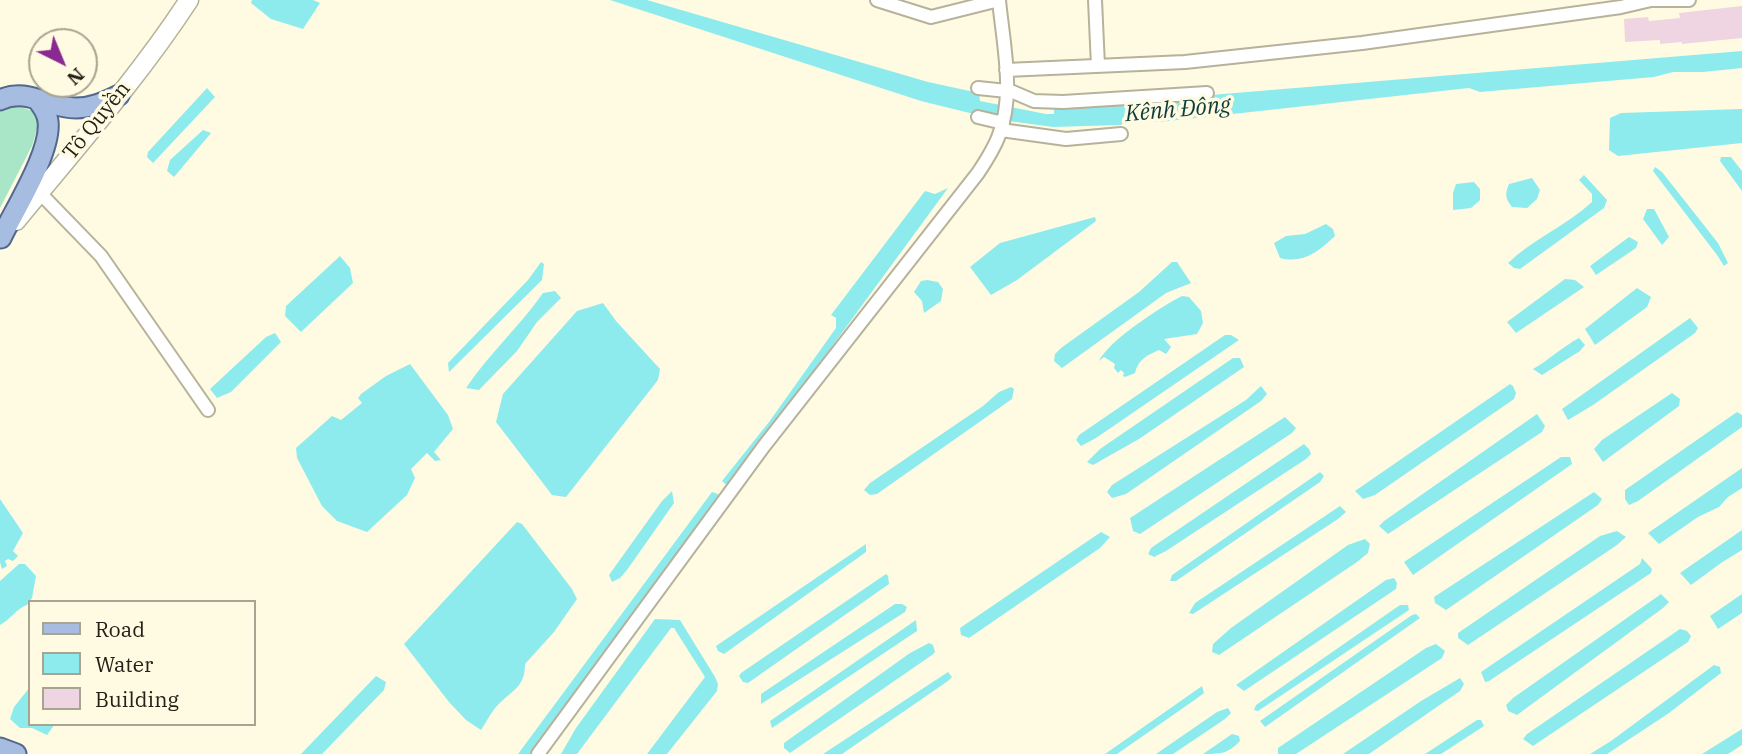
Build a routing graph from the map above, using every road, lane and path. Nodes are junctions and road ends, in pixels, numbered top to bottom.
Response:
1 (189, 0) edge
2 (877, 0) edge
3 (999, 0) edge
4 (1095, 0) edge
5 (1651, 0) edge
6 (1689, 0) edge
7 (1098, 66) junction
8 (1006, 70) junction
9 (978, 88) dead end
10 (1007, 92) junction
11 (1206, 93) dead end
12 (119, 95) junction
13 (0, 100) edge
14 (38, 101) junction
15 (978, 117) dead end
16 (1002, 126) junction
17 (1121, 134) dead end
18 (39, 192) junction
19 (1, 239) edge
20 (208, 411) dead end
21 (0, 748) edge
22 (16, 754) edge
23 (538, 754) edge

1 - 12 main road, Tô Quyền
2 - 3 street
3 - 8 street
4 - 7 street
5 - 6 street
5 - 7 street
7 - 8 street
8 - 10 street
9 - 10 street
10 - 11 street
10 - 16 street
12 - 14 main road
12 - 18 main road, Tô Quyền
13 - 14 main road
14 - 19 main road
15 - 16 street
16 - 17 street
16 - 23 street
18 - 19 main road, Tô Quyền
18 - 20 street
21 - 22 main road

